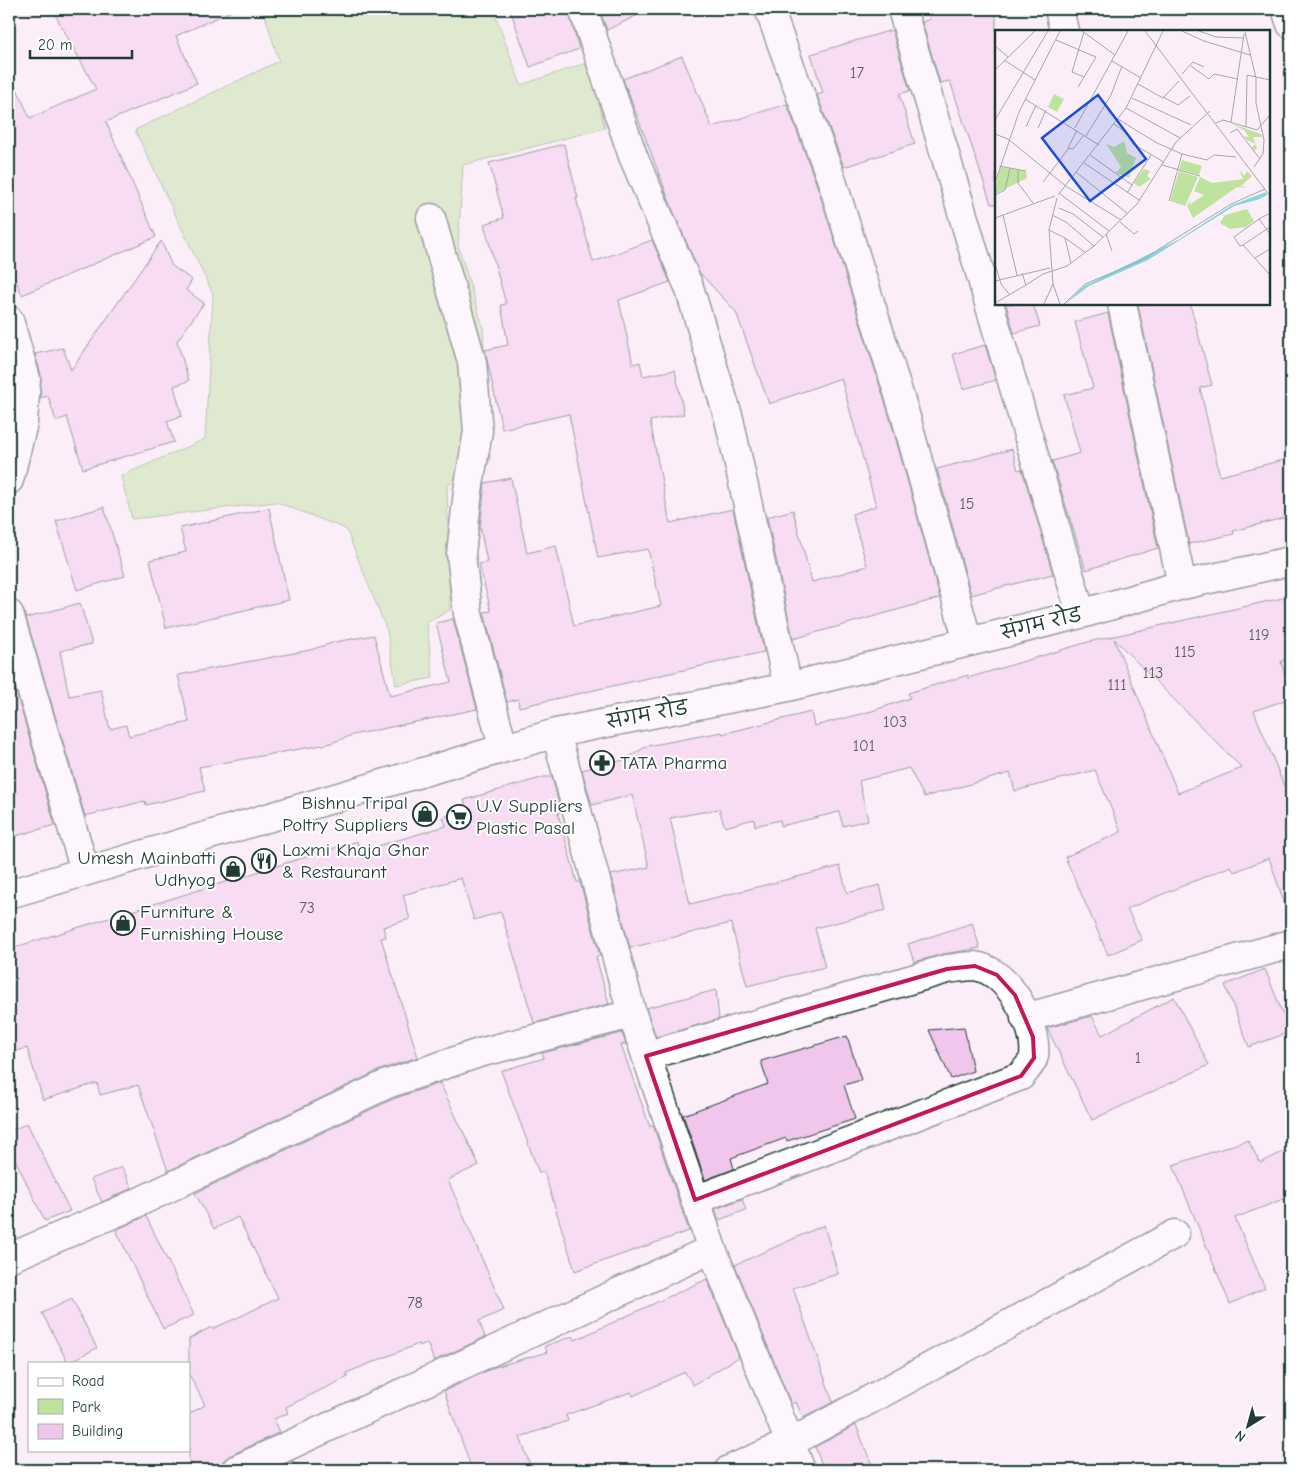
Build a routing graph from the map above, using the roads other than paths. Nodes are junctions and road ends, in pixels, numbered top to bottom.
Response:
1 (583, 9) edge
2 (769, 9) edge
3 (902, 9) edge
4 (1059, 9) edge
5 (1286, 9) edge
6 (1291, 24) edge
7 (1064, 30) edge
8 (431, 218) dead end
9 (1122, 305) edge
10 (9, 320) edge
11 (9, 480) edge
12 (1291, 561) edge
13 (1182, 585) junction
14 (9, 614) edge
15 (1080, 614) junction
16 (968, 642) junction
17 (788, 687) junction
18 (556, 733) junction
19 (503, 747) junction
20 (85, 871) junction
21 (9, 894) edge
22 (1291, 944) edge
23 (632, 1014) junction
24 (1025, 1018) junction
25 (646, 1056) junction
26 (695, 1200) junction
27 (1175, 1234) dead end
28 (712, 1249) junction
29 (9, 1258) edge
30 (790, 1443) junction
31 (236, 1470) edge
32 (729, 1470) edge
33 (800, 1470) edge

1 - 17 street
2 - 16 street
3 - 15 street
4 - 7 street
5 - 6 street
8 - 19 street
9 - 13 street
10 - 11 street
12 - 13 street, संगम रोड
13 - 15 street, संगम रोड
14 - 20 street
15 - 16 street, संगम रोड
16 - 17 street, संगम रोड
17 - 18 street, संगम रोड
18 - 19 street, संगम रोड
18 - 23 street
19 - 20 street, संगम रोड
20 - 21 street, संगम रोड
22 - 24 street
23 - 25 street
23 - 29 street
24 - 25 street
24 - 26 street
25 - 26 street
26 - 28 street
27 - 30 street
28 - 30 street
28 - 31 street
30 - 32 street
30 - 33 street

